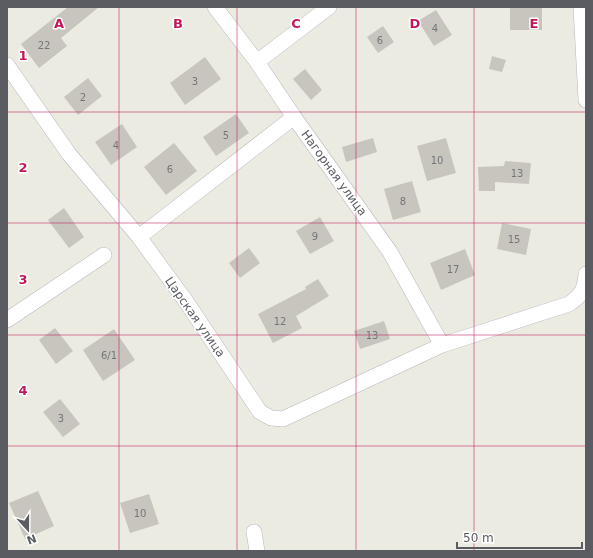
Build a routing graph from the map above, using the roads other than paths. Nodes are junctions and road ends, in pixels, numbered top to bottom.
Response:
1 (215, 7) edge
2 (329, 7) edge
3 (581, 7) edge
4 (258, 62) junction
5 (7, 66) edge
6 (586, 100) edge
7 (294, 117) junction
8 (139, 237) junction
9 (104, 254) dead end
10 (586, 274) edge
11 (7, 320) edge
12 (442, 345) junction
13 (254, 532) dead end
14 (257, 551) edge

1 - 4 street, Нагорная улица
2 - 4 street
3 - 6 street
4 - 7 street, Нагорная улица
5 - 8 street, Царская улица
7 - 8 street
7 - 12 street, Нагорная улица
8 - 12 street, Царская улица
9 - 11 street
10 - 12 street, Царская улица
13 - 14 street

